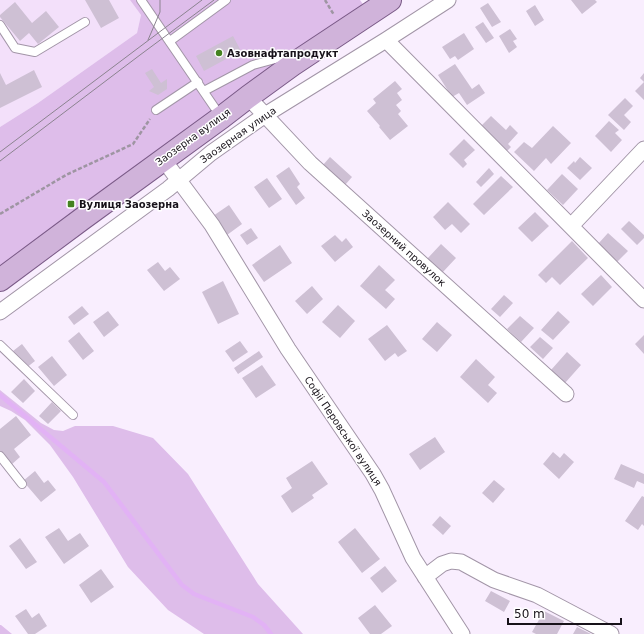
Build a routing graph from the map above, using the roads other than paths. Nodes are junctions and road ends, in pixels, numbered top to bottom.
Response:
1 (141, 0) edge
2 (226, 0) edge
3 (390, 0) edge
4 (448, 0) edge
5 (85, 22) dead end
6 (0, 25) edge
7 (386, 40) junction
8 (170, 41) junction
9 (292, 65) junction
10 (198, 82) junction
11 (204, 91) junction
12 (248, 97) junction
13 (156, 110) road end
14 (265, 115) junction
15 (222, 117) junction
16 (644, 149) edge
17 (163, 159) junction
18 (179, 180) junction
19 (571, 226) junction
20 (0, 280) edge
21 (644, 300) edge
22 (0, 312) edge
23 (0, 345) edge
24 (566, 394) dead end
25 (73, 415) dead end
26 (0, 456) edge
27 (22, 484) dead end
28 (425, 577) junction
29 (462, 634) edge
30 (611, 634) edge

1 - 8 lane
2 - 8 lane
3 - 9 main road, Заозерна вулиця
4 - 7 street, Заозерная улица
5 - 6 lane
7 - 14 street, Заозерная улица
7 - 19 street
8 - 10 lane
9 - 11 lane
9 - 12 main road, Заозерна вулиця
10 - 11 lane
10 - 13 lane
11 - 15 lane
12 - 14 street, Заозерний провулок
12 - 15 main road, Заозерна вулиця
14 - 18 street, Заозерная улица
14 - 24 street, Заозерний провулок
15 - 17 main road, Заозерна вулиця
16 - 19 street
17 - 18 street, Софіі Перовської вулиця
17 - 20 main road, Заозерна вулиця
18 - 22 street, Заозерная улица
18 - 28 street, Софіі Перовської вулиця
19 - 21 street
23 - 25 lane
26 - 27 lane
28 - 29 street, Софіі Перовської вулиця
28 - 30 street

